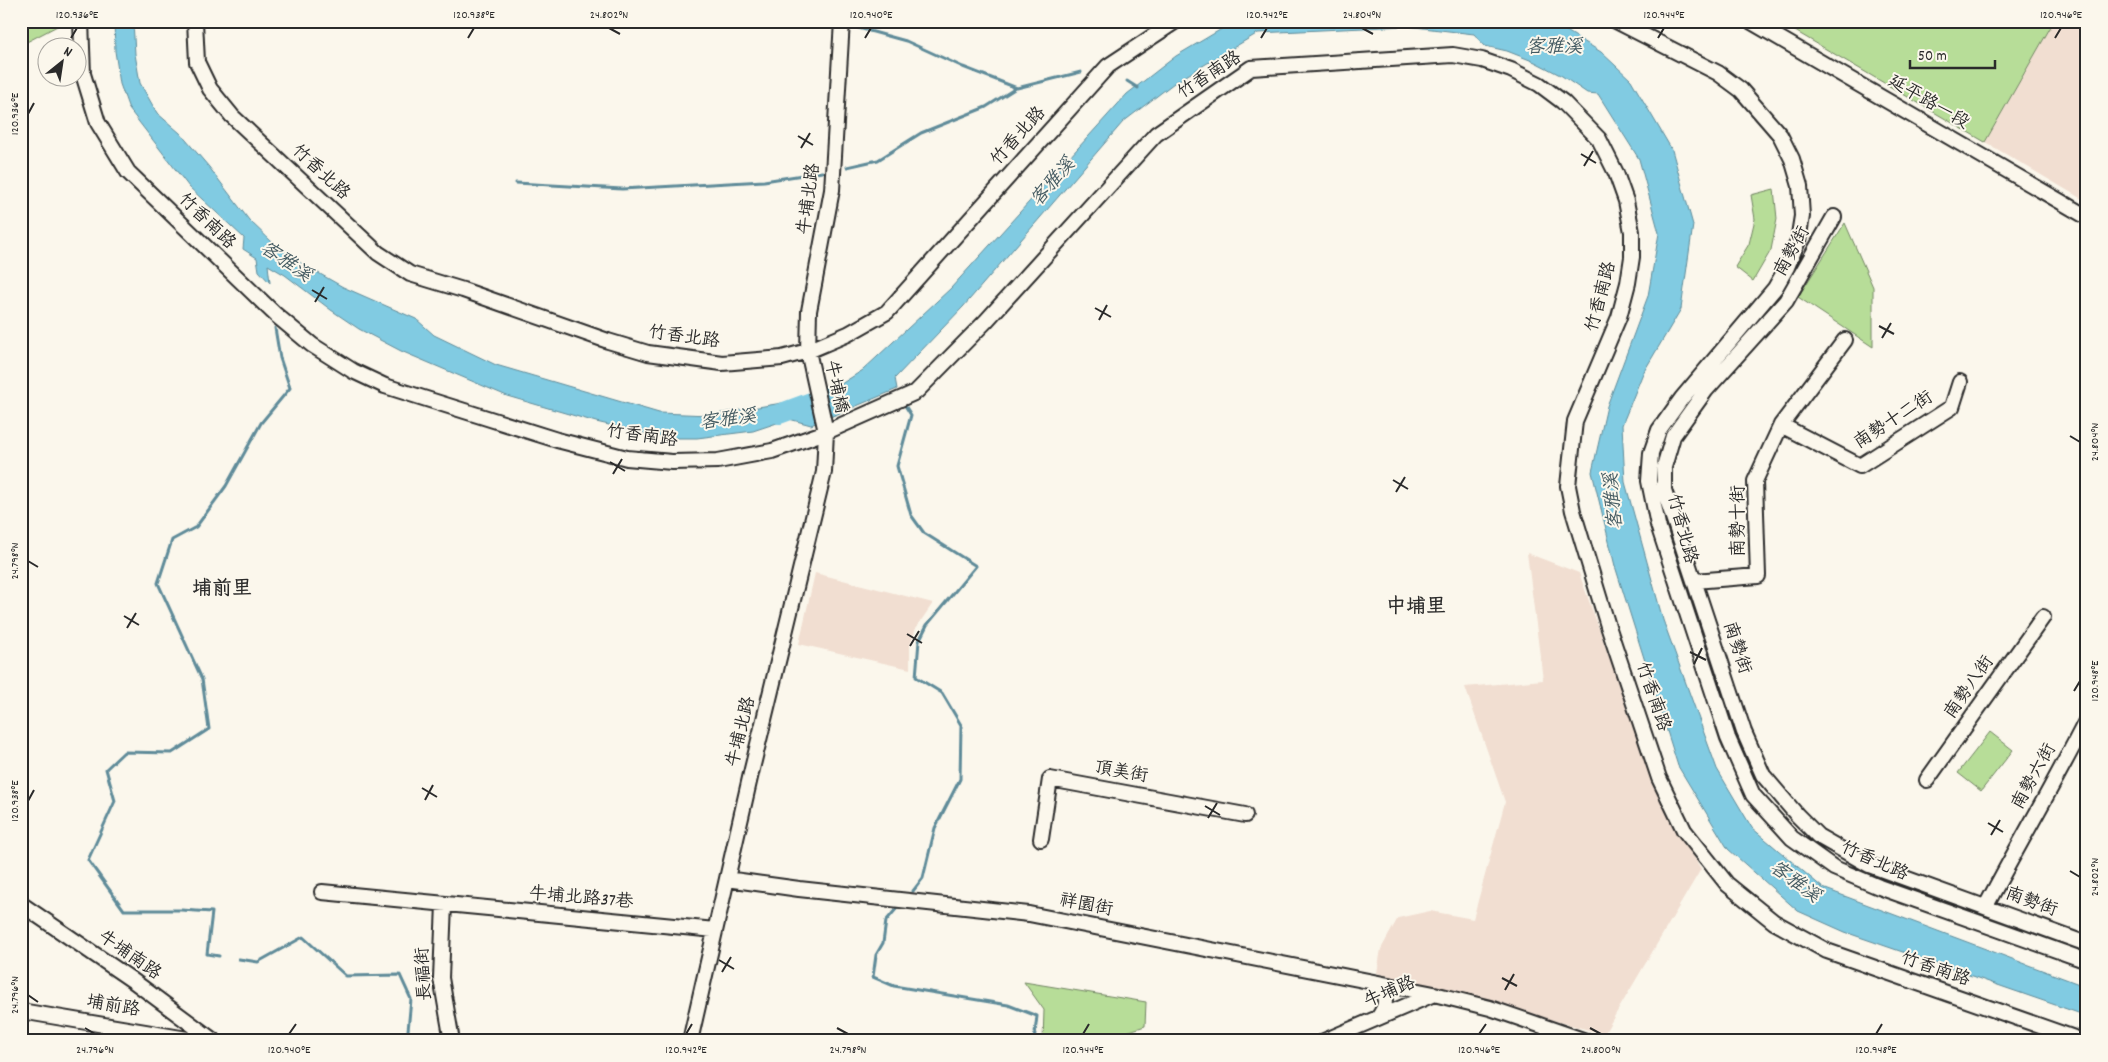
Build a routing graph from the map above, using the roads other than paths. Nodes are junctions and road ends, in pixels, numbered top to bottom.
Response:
1 (81, 21) edge
2 (195, 21) edge
3 (842, 21) edge
4 (1176, 21) edge
5 (1616, 21) edge
6 (1750, 21) edge
7 (1834, 217) dead end
8 (2087, 217) edge
9 (1845, 340) dead end
10 (808, 351) junction
11 (1960, 382) dead end
12 (1781, 425) junction
13 (826, 432) junction
14 (1694, 581) junction
15 (2043, 617) dead end
16 (2087, 719) edge
17 (1927, 780) dead end
18 (1245, 815) dead end
19 (1041, 839) dead end
20 (727, 879) junction
21 (322, 892) dead end
22 (21, 904) edge
23 (444, 904) junction
24 (1986, 906) junction
25 (715, 930) junction
26 (2087, 944) edge
27 (2087, 961) edge
28 (1370, 982) junction
29 (1434, 994) junction
30 (21, 1010) edge
31 (1378, 1018) junction
32 (200, 1041) edge
33 (214, 1041) edge
34 (452, 1041) edge
35 (690, 1041) edge
36 (1324, 1041) edge
37 (1586, 1041) edge
38 (2083, 1041) edge

1 - 13 street, 竹香南路
2 - 10 street, 竹香北路
3 - 10 street, 牛埔北路
4 - 10 street, 竹香北路
5 - 27 street, 竹香北路
6 - 8 street, 延平路一段
7 - 14 street, 南勢街
9 - 12 street, 南勢十街
10 - 13 street, 牛埔橋
11 - 12 street, 南勢十二街
12 - 14 street, 南勢十街
13 - 20 street, 牛埔北路
13 - 38 street, 竹香南路
14 - 24 street, 南勢街
15 - 17 street, 南勢八街
16 - 24 street, 南勢六街
18 - 19 street, 頂美街
20 - 25 street, 牛埔北路
20 - 28 street, 祥園街
21 - 23 street, 牛埔北路37巷
22 - 33 street, 牛埔南路
23 - 25 street, 牛埔北路37巷
23 - 34 street, 長福街
24 - 26 street, 南勢街
25 - 35 street, 牛埔北路
28 - 29 street, 祥園街
28 - 31 street
29 - 31 street, 牛埔路
29 - 37 street, 牛埔路
30 - 32 street, 埔前路
31 - 36 street, 牛埔路

